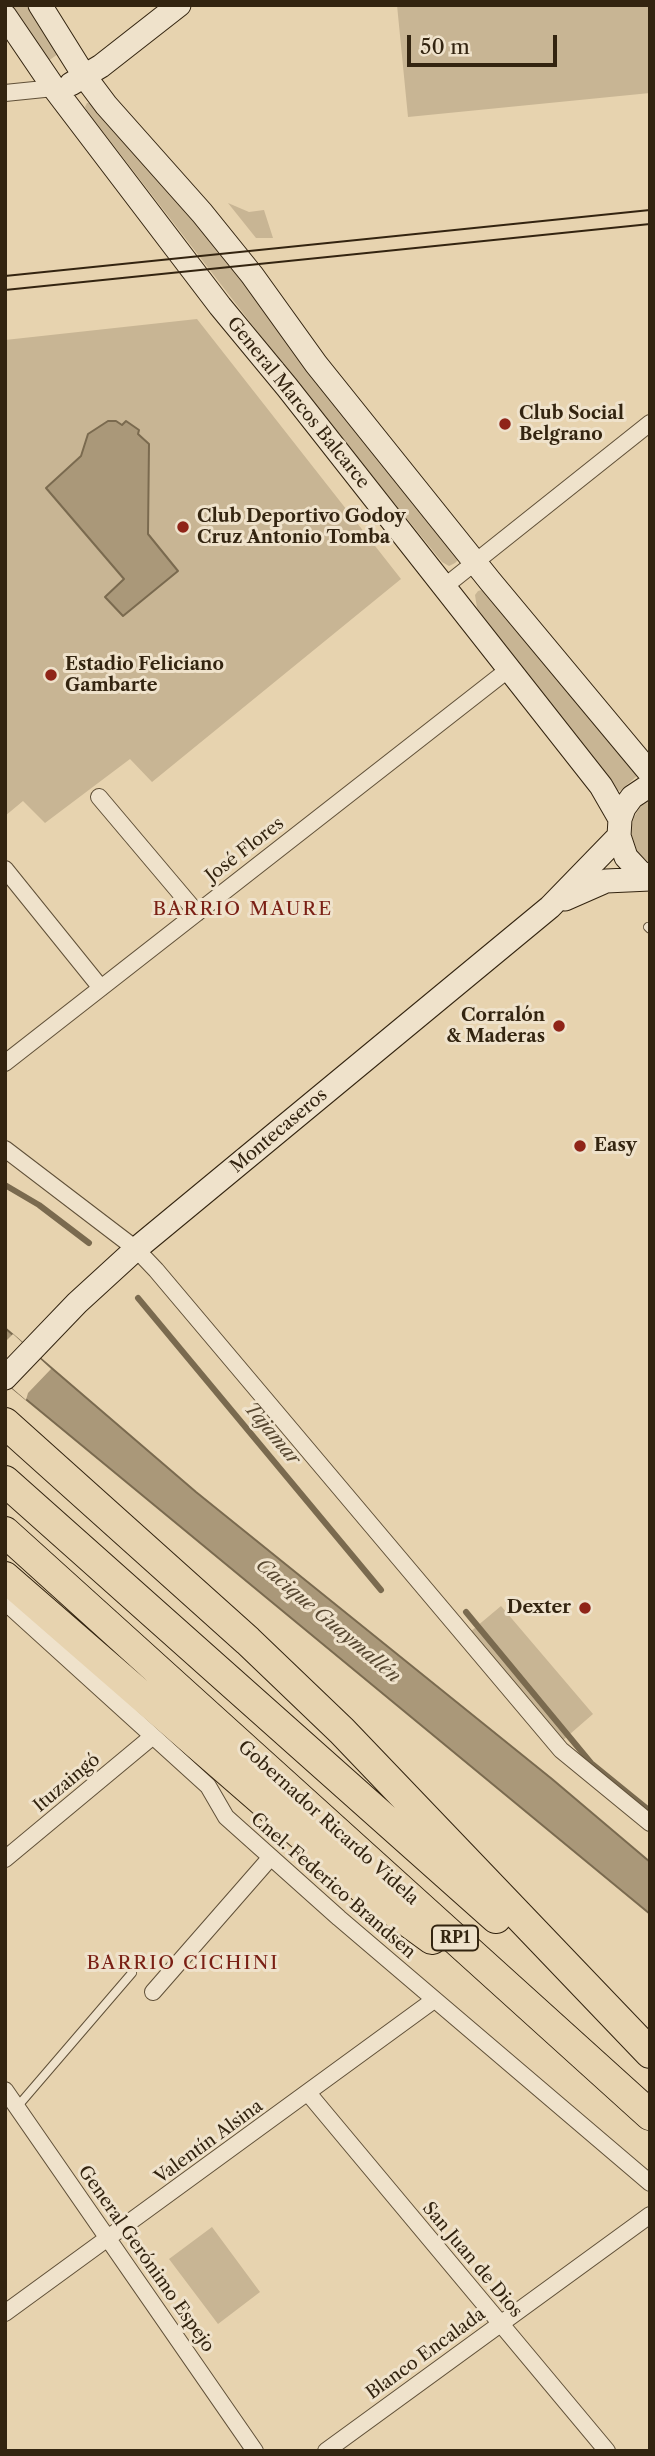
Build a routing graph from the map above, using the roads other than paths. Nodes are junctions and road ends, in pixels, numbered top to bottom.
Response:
1 (40, 5) edge
2 (179, 5) edge
3 (5, 16) edge
4 (85, 77) junction
5 (54, 88) junction
6 (5, 93) edge
7 (650, 423) edge
8 (475, 563) junction
9 (444, 587) junction
10 (509, 668) junction
11 (650, 773) edge
12 (650, 785) edge
13 (99, 797) dead end
14 (619, 828) junction
15 (5, 869) edge
16 (650, 878) edge
17 (550, 907) junction
18 (197, 913) junction
19 (101, 988) junction
20 (8, 1055) edge
21 (5, 1149) edge
22 (136, 1249) junction
23 (18, 1365) edge
24 (5, 1423) edge
25 (5, 1481) edge
26 (5, 1532) edge
27 (5, 1577) edge
28 (5, 1602) edge
29 (153, 1736) junction
30 (650, 1824) edge
31 (271, 1857) junction
32 (5, 1858) edge
33 (132, 1973) dead end
34 (153, 1992) dead end
35 (434, 2000) junction
36 (650, 2053) edge
37 (5, 2090) edge
38 (308, 2093) junction
39 (17, 2107) junction
40 (650, 2117) edge
41 (650, 2183) edge
42 (650, 2214) edge
43 (109, 2238) junction
44 (5, 2313) edge
45 (500, 2324) junction
46 (255, 2451) edge
47 (326, 2451) edge
48 (607, 2451) edge

1 - 4 main road
2 - 4 main road
3 - 5 main road, General Marcos Balcarce
4 - 5 main road
4 - 8 main road
5 - 6 street
5 - 9 main road, General Marcos Balcarce
7 - 8 street
8 - 9 street
8 - 11 main road
9 - 10 main road, General Marcos Balcarce
10 - 14 main road, General Marcos Balcarce
10 - 18 street, José Flores
12 - 14 main road, Montecaseros
13 - 18 street
14 - 16 main road, General Marcos Balcarce
14 - 17 main road, Montecaseros
15 - 19 street
16 - 17 main road, Montecaseros
17 - 22 main road, Montecaseros
18 - 19 street, José Flores
19 - 20 street, José Flores
21 - 22 street
22 - 23 main road, Montecaseros
22 - 30 street
24 - 36 highway
25 - 36 highway, RP1
26 - 40 highway, Gobernador Ricardo Videla / RP1
27 - 40 highway
28 - 29 street, Cnel. Federico Brandsen
29 - 31 street, Cnel. Federico Brandsen
29 - 32 street, Ituzaingó
31 - 34 street
31 - 35 street, Cnel. Federico Brandsen
33 - 39 lane
35 - 38 street, Valentín Alsina
35 - 41 street, Cnel. Federico Brandsen
37 - 39 street, General Gerónimo Espejo
38 - 43 street, Valentín Alsina
38 - 45 street, San Juan de Dios
39 - 43 street, General Gerónimo Espejo
42 - 45 street, Blanco Encalada
43 - 44 street, Valentín Alsina
43 - 46 street, General Gerónimo Espejo
45 - 47 street, Blanco Encalada
45 - 48 street, San Juan de Dios

